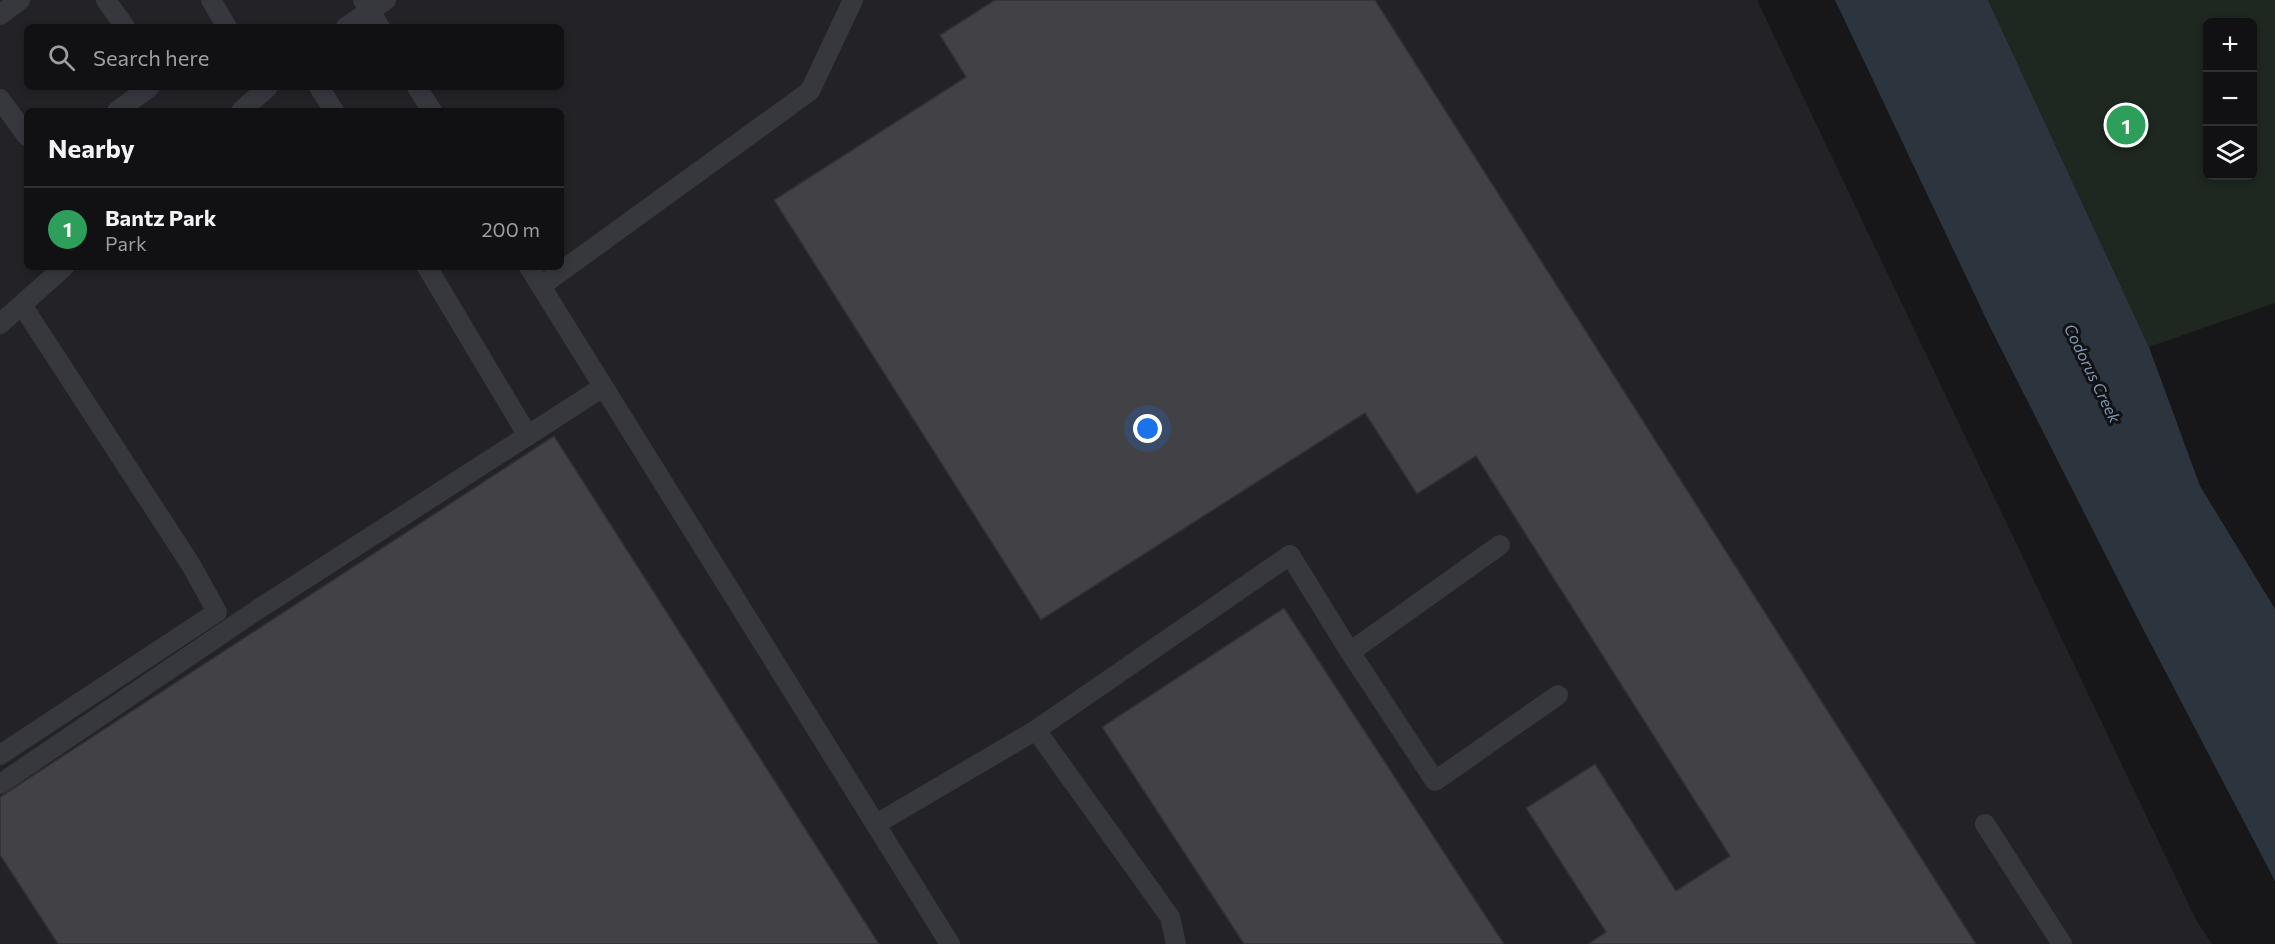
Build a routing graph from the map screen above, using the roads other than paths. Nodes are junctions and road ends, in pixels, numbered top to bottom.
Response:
1 (20, 0) edge
2 (106, 0) edge
3 (211, 0) edge
4 (853, 0) edge
5 (372, 3) edge
6 (0, 15) edge
7 (123, 24) edge
8 (225, 24) edge
9 (349, 24) edge
10 (379, 24) edge
11 (146, 90) edge
12 (265, 90) edge
13 (322, 90) edge
14 (419, 90) edge
15 (0, 99) edge
16 (121, 108) edge
17 (244, 108) edge
18 (332, 108) edge
19 (430, 108) edge
20 (24, 132) edge
21 (564, 269) edge
22 (61, 270) edge
23 (429, 270) edge
24 (531, 270) edge
25 (563, 270) edge
26 (541, 286) junction
27 (22, 305) junction
28 (0, 324) edge
29 (603, 387) junction
30 (528, 436) junction
31 (1500, 545) dead end
32 (217, 612) junction
33 (228, 631) junction
34 (1350, 652) junction
35 (1558, 695) dead end
36 (1036, 730) junction
37 (0, 755) edge
38 (0, 784) edge
39 (878, 823) junction
40 (1985, 824) dead end
41 (950, 944) edge
42 (1176, 944) edge
43 (2062, 944) edge

1 - 6 lane
2 - 7 lane
3 - 8 lane
4 - 21 lane
5 - 9 lane
5 - 10 lane
11 - 16 lane
12 - 17 lane
13 - 18 lane
14 - 19 lane
15 - 20 lane
22 - 27 lane
23 - 30 lane
24 - 26 lane
25 - 26 lane
26 - 29 lane
27 - 28 lane
27 - 32 lane
29 - 30 lane
29 - 39 lane
30 - 33 lane
31 - 34 lane
32 - 33 lane
32 - 37 lane
33 - 38 lane
34 - 35 lane
34 - 36 lane
36 - 39 lane
36 - 42 lane
39 - 41 lane
40 - 43 lane

